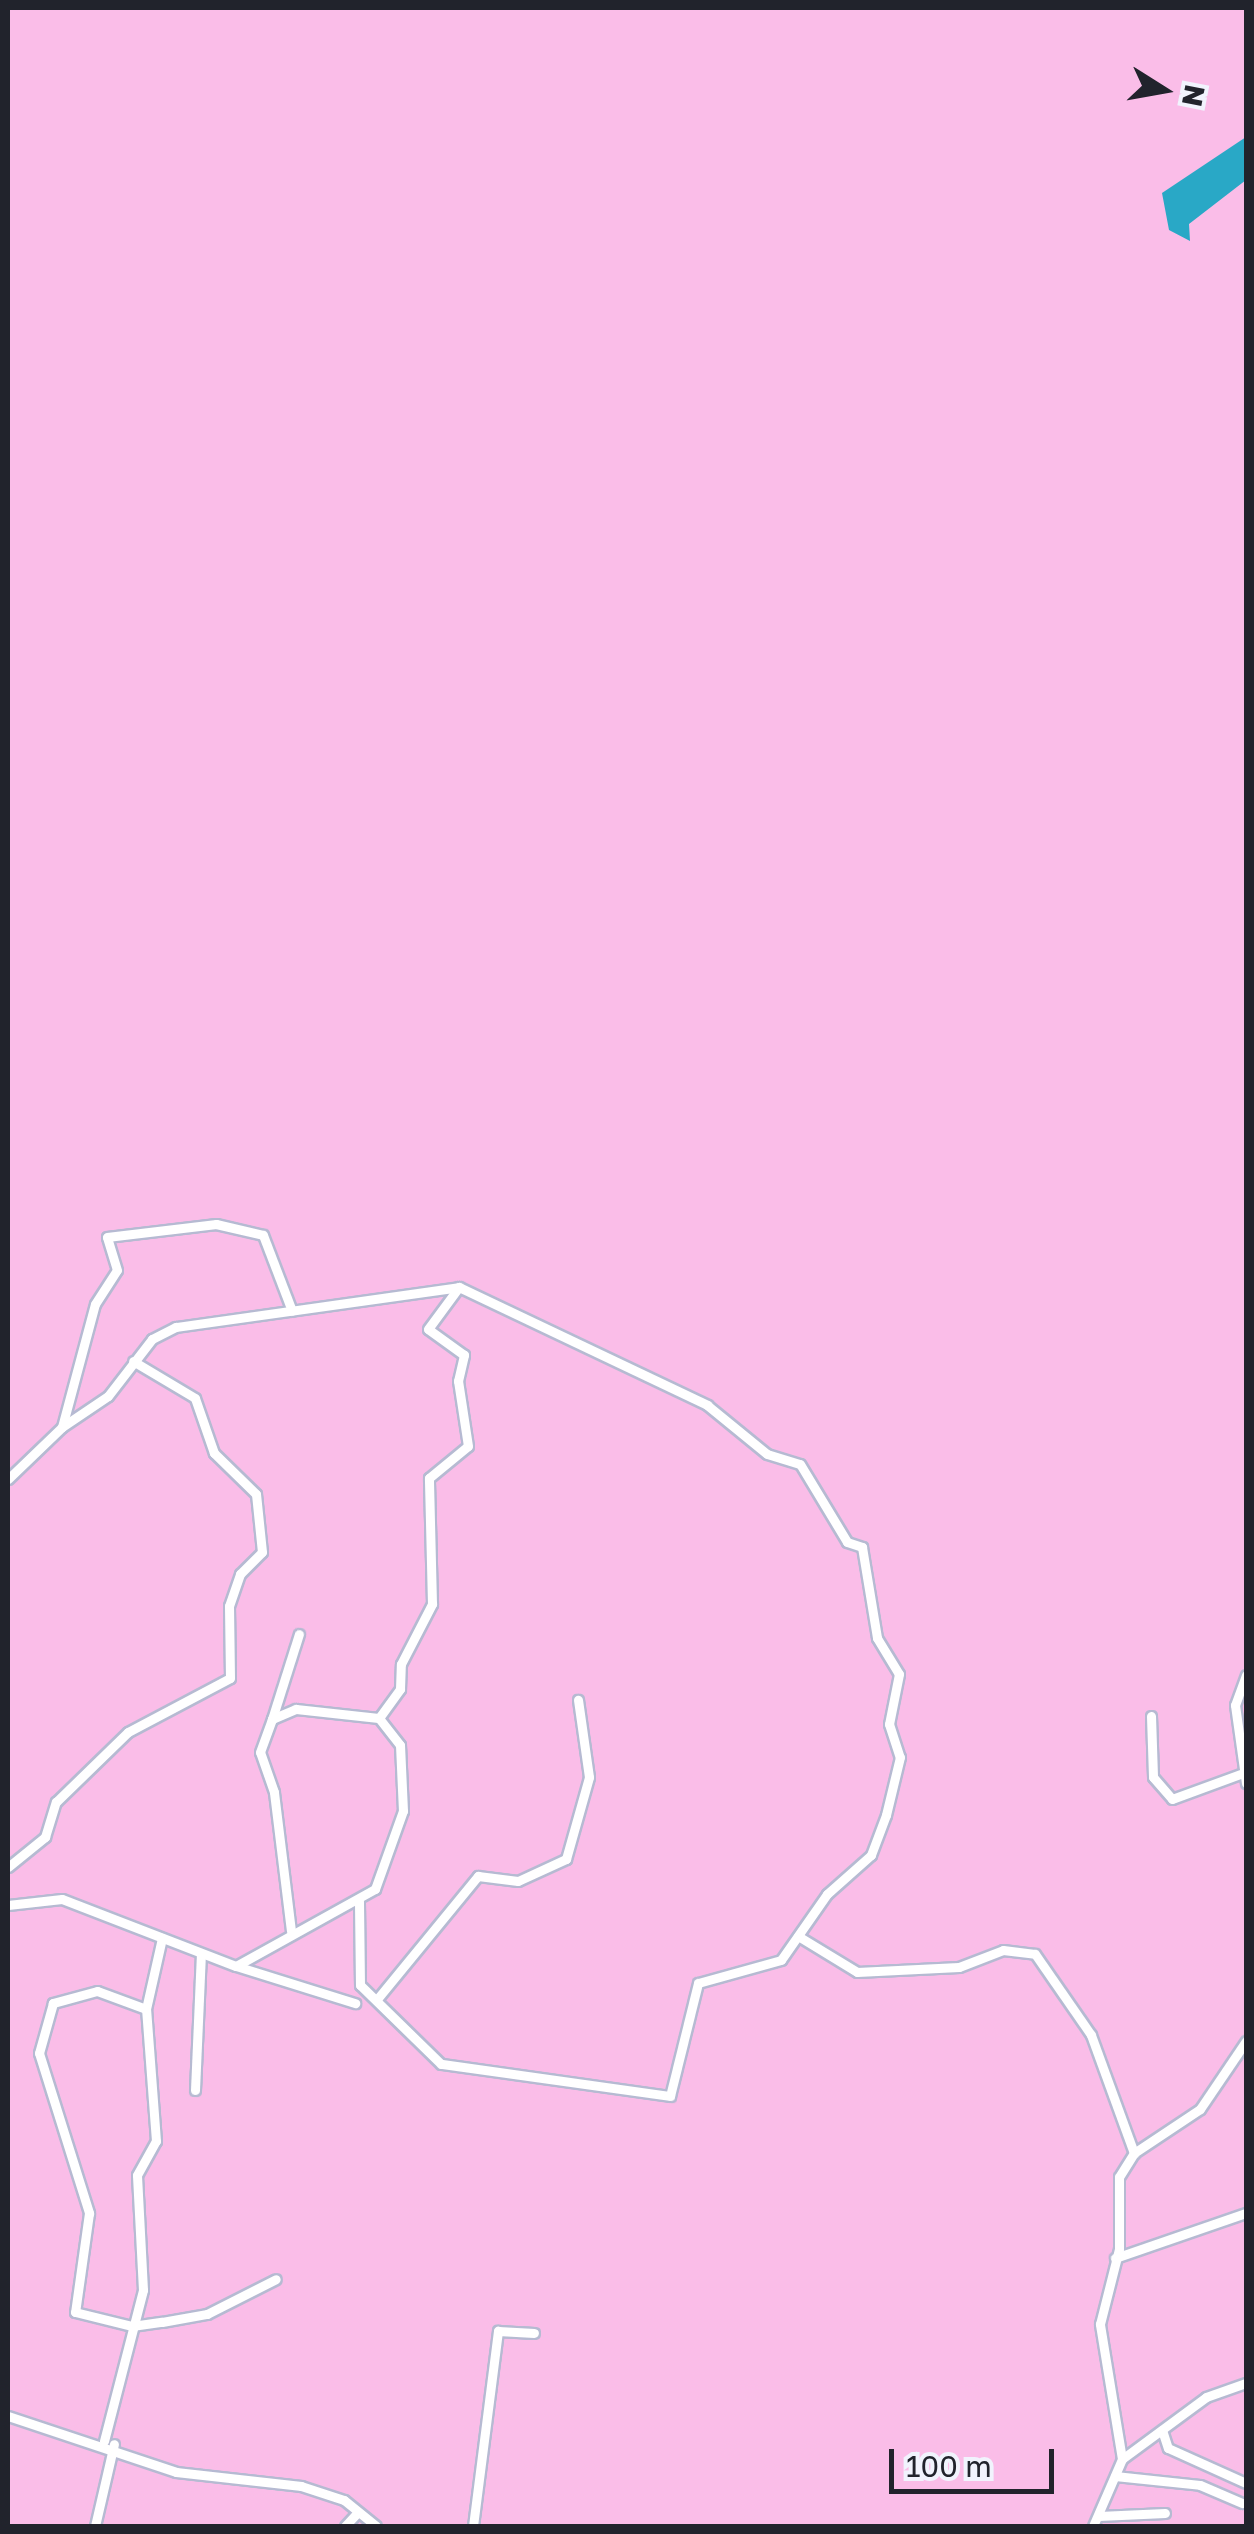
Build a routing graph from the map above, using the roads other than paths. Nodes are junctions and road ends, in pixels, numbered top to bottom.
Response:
1 (459, 1286) junction
2 (292, 1310) junction
3 (132, 1361) junction
4 (62, 1427) junction
5 (8, 1478) edge
6 (299, 1634) dead end
7 (1246, 1675) edge
8 (578, 1700) dead end
9 (1151, 1716) dead end
10 (379, 1718) junction
11 (272, 1719) junction
12 (1245, 1778) edge
13 (8, 1867) edge
14 (359, 1901) junction
15 (8, 1905) edge
16 (291, 1931) junction
17 (798, 1936) junction
18 (162, 1938) junction
19 (201, 1954) junction
20 (236, 1966) junction
21 (378, 1998) junction
22 (355, 2003) dead end
23 (146, 2009) junction
24 (1245, 2047) edge
25 (195, 2090) dead end
26 (1134, 2153) junction
27 (1246, 2213) edge
28 (1115, 2258) junction
29 (276, 2278) dead end
30 (132, 2326) junction
31 (534, 2333) dead end
32 (1246, 2383) edge
33 (8, 2416) edge
34 (1162, 2430) junction
35 (109, 2443) junction
36 (1122, 2459) junction
37 (1115, 2476) junction
38 (1246, 2482) edge
39 (1242, 2503) dead end
40 (358, 2512) junction
41 (1165, 2513) dead end
42 (1099, 2516) junction
43 (95, 2526) edge
44 (345, 2526) edge
45 (376, 2526) edge
46 (473, 2526) edge
47 (1093, 2526) edge

1 - 2 street
1 - 10 street
1 - 17 street
2 - 3 street
2 - 4 street
3 - 4 street
3 - 13 street
4 - 5 street
6 - 11 street
7 - 12 street
8 - 21 street
9 - 12 street
10 - 11 street
10 - 14 street
11 - 16 street
14 - 16 street
14 - 21 street
15 - 18 street
16 - 20 street
17 - 21 street
17 - 26 street
18 - 19 street
18 - 23 street
19 - 20 street
19 - 25 street
20 - 22 street
23 - 30 street
23 - 30 street
24 - 26 street
26 - 28 street
27 - 28 street
28 - 36 street
29 - 30 street
30 - 35 street
31 - 46 street
32 - 34 street
33 - 35 street
34 - 36 street
34 - 38 street
35 - 40 street
35 - 43 street
36 - 37 street
37 - 39 street
37 - 42 street
40 - 44 street
40 - 45 street
41 - 42 street
42 - 47 street

